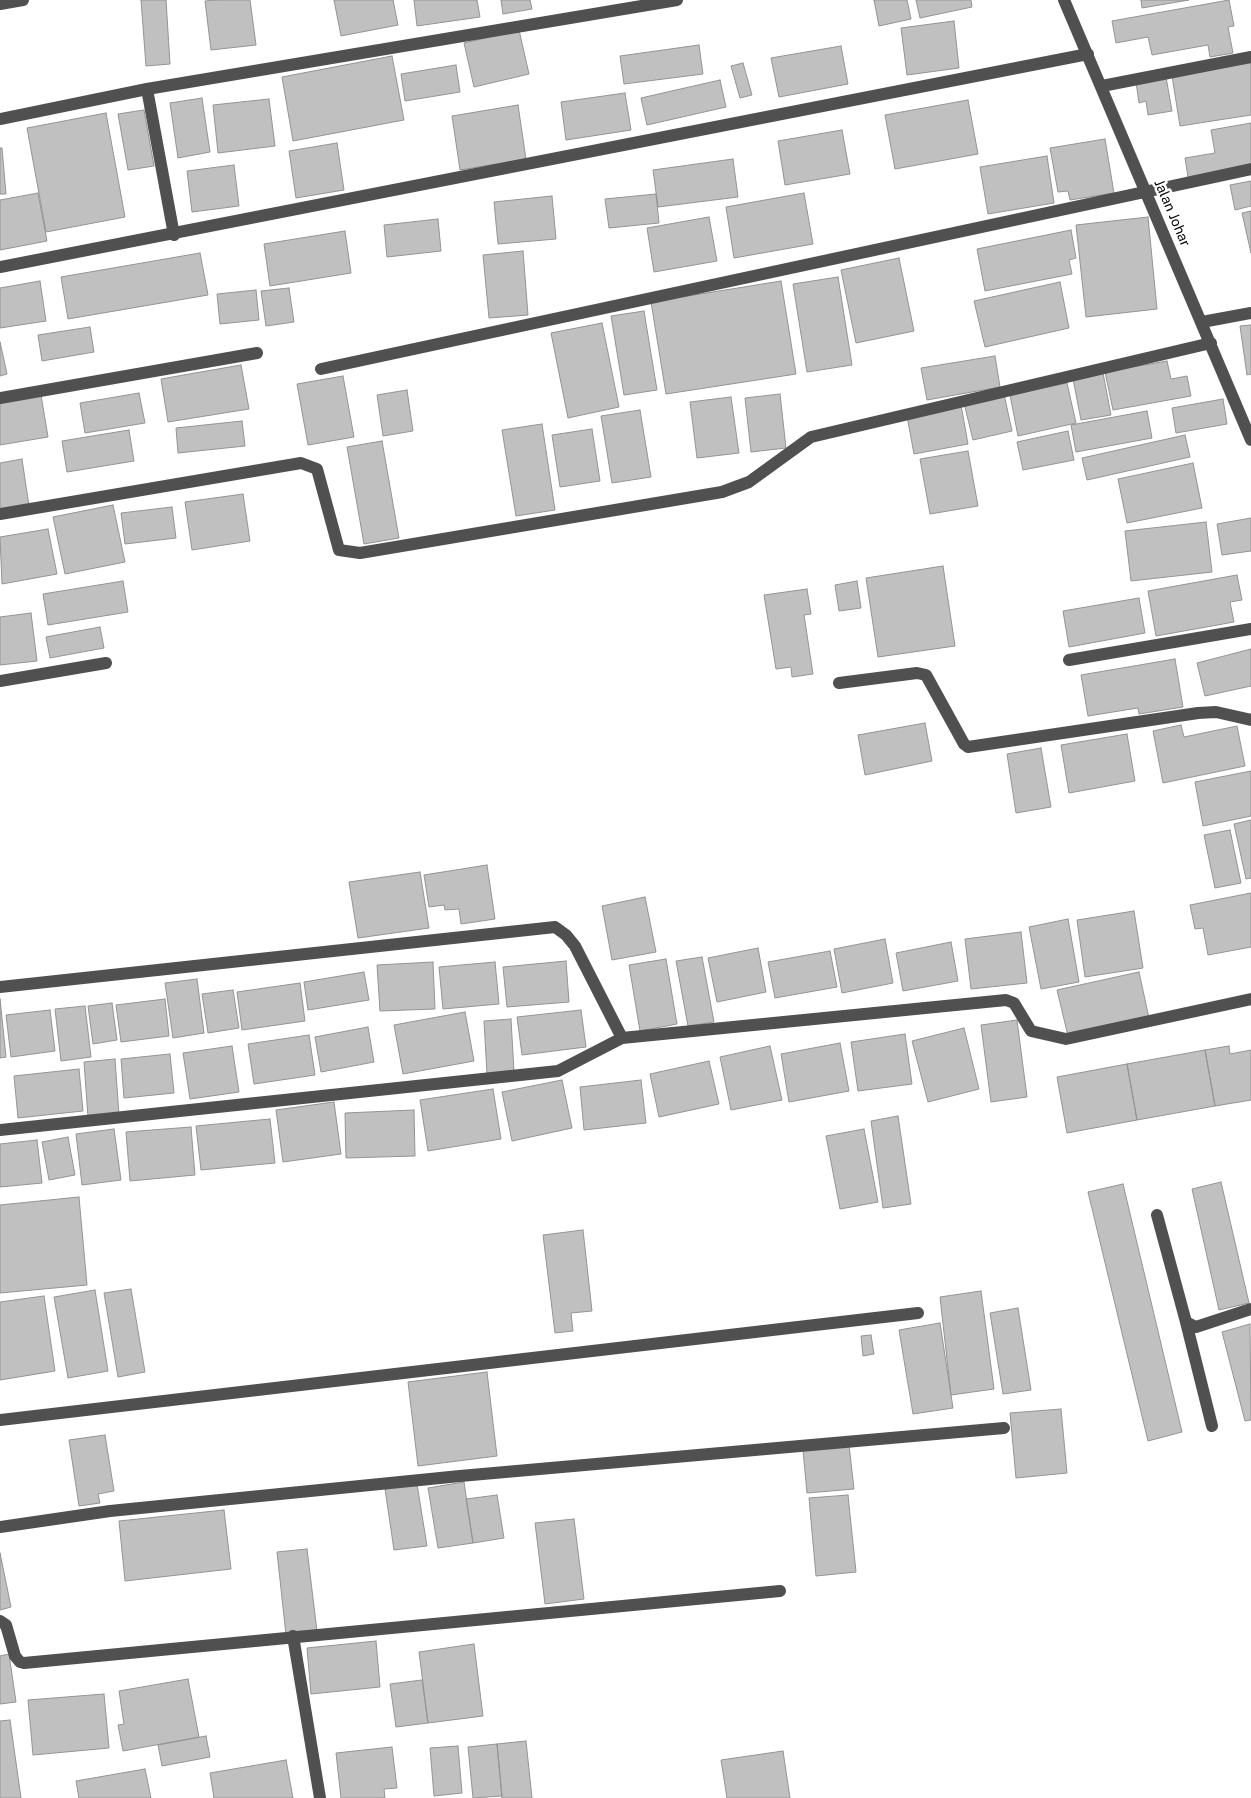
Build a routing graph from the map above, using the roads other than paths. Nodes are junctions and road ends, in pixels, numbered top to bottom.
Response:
1 (22, 0) edge
2 (677, 0) edge
3 (1064, 0) edge
4 (0, 4) edge
5 (1088, 54) junction
6 (1251, 57) edge
7 (1102, 86) junction
8 (147, 89) junction
9 (0, 119) edge
10 (1251, 169) edge
11 (1147, 192) junction
12 (174, 235) junction
13 (0, 267) edge
14 (1251, 313) edge
15 (1202, 322) junction
16 (1211, 343) junction
17 (257, 353) dead end
18 (321, 369) dead end
19 (0, 398) edge
20 (1249, 431) edge
21 (0, 514) edge
22 (1251, 629) edge
23 (1069, 660) dead end
24 (106, 663) dead end
25 (0, 681) edge
26 (839, 683) dead end
27 (1251, 720) edge
28 (0, 987) edge
29 (1251, 999) edge
30 (622, 1038) junction
31 (0, 1130) edge
32 (1157, 1216) dead end
33 (1251, 1309) edge
34 (918, 1313) dead end
35 (1186, 1322) junction
36 (0, 1420) edge
37 (1212, 1426) dead end
38 (1004, 1428) dead end
39 (0, 1527) edge
40 (780, 1591) dead end
41 (0, 1621) edge
42 (293, 1636) junction
43 (320, 1798) edge

1 - 4 street
2 - 8 street
3 - 5 street, Jalan Johar
5 - 7 street, Jalan Johar
5 - 12 street
6 - 7 street
7 - 11 street, Jalan Johar
8 - 9 street
8 - 12 street
10 - 11 street
11 - 15 street, Jalan Johar
11 - 18 street
12 - 13 street
14 - 15 street
15 - 16 street, Jalan Johar
16 - 20 street, Jalan Johar
16 - 21 street
17 - 19 street
22 - 23 street
24 - 25 street
26 - 27 street
28 - 30 street
29 - 30 street
30 - 31 street
32 - 35 street
33 - 35 street
34 - 36 street
35 - 37 street
38 - 39 street
40 - 42 street
41 - 42 street
42 - 43 street

